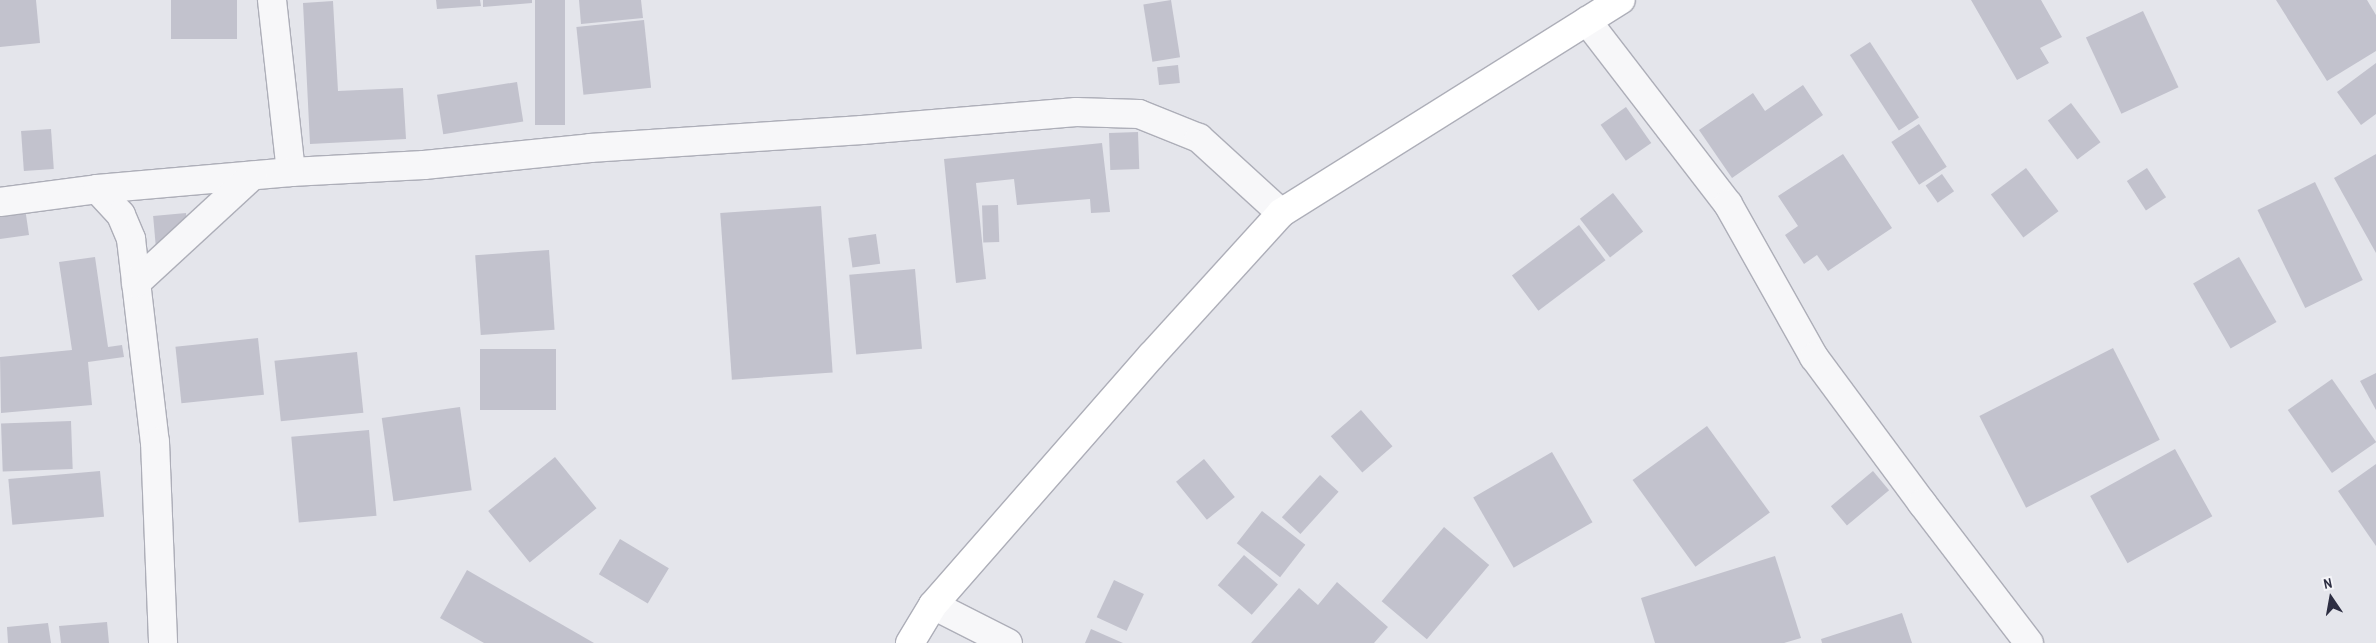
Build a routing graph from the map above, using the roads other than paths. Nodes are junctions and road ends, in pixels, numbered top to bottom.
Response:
1 (272, 0) edge
2 (1622, 0) edge
3 (1587, 21) junction
4 (291, 172) junction
5 (252, 176) junction
6 (97, 189) junction
7 (0, 202) edge
8 (1281, 214) junction
9 (136, 283) junction
10 (934, 605) junction
11 (163, 643) edge
12 (910, 643) edge
13 (1008, 643) edge
14 (2029, 643) edge

1 - 4 street
2 - 3 main road
3 - 8 main road
3 - 14 street
4 - 5 street
4 - 8 street
5 - 6 street
5 - 9 street
6 - 7 street
6 - 9 street
8 - 10 main road
9 - 11 street
10 - 12 main road
10 - 13 street

